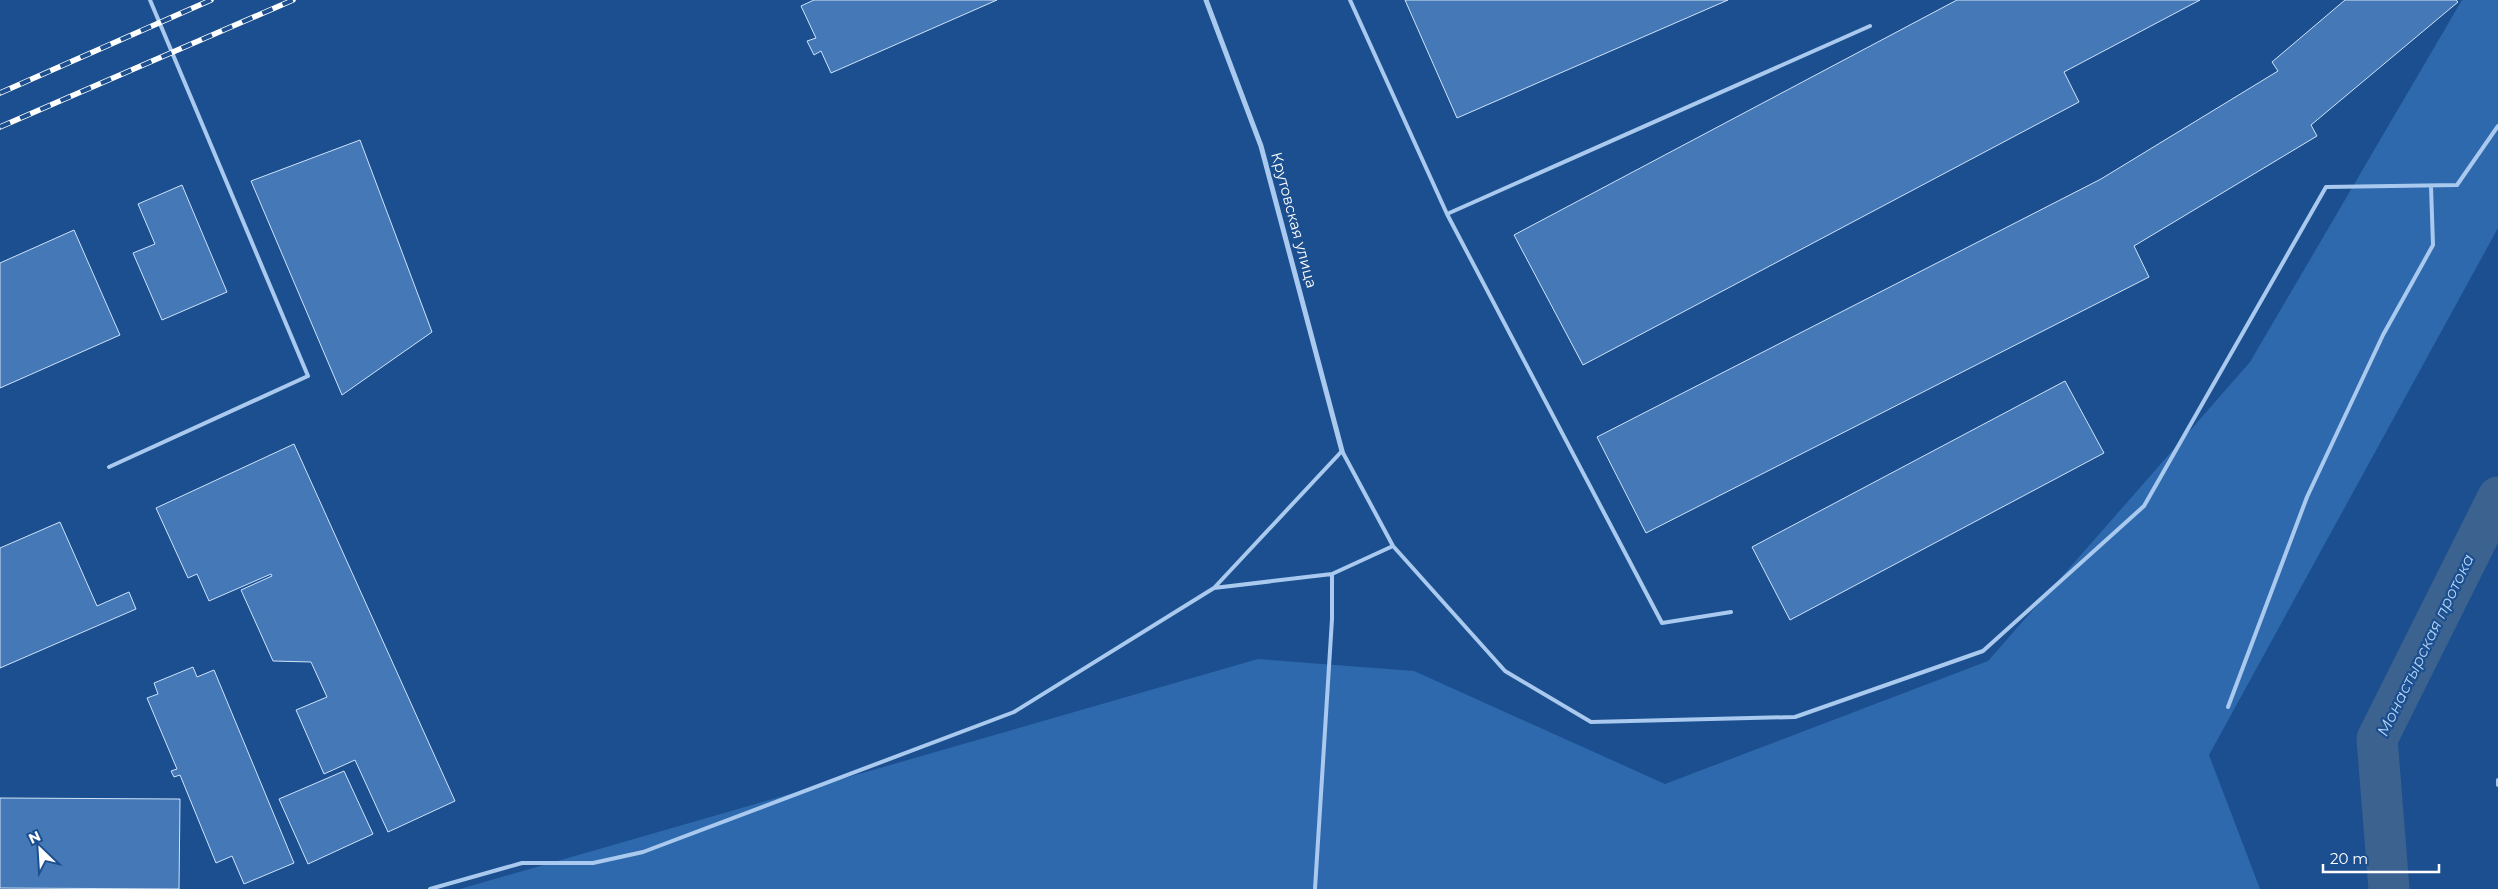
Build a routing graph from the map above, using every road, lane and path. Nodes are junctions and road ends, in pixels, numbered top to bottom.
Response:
1 (150, 0) edge
2 (1206, 0) edge
3 (1350, 0) edge
4 (1870, 26) dead end
5 (2498, 126) edge
6 (2431, 186) junction
7 (1447, 214) junction
8 (1342, 451) junction
9 (109, 467) dead end
10 (1393, 546) junction
11 (1332, 574) junction
12 (1214, 588) junction
13 (1731, 612) dead end
14 (2228, 707) dead end
15 (2498, 780) edge
16 (2498, 785) edge
17 (430, 889) edge
18 (1315, 889) edge

1 - 9 lane
2 - 8 street, Крутовская улица
3 - 7 lane
4 - 7 lane
5 - 6 lane
6 - 10 lane
6 - 14 lane
7 - 13 lane
8 - 10 lane
8 - 12 lane
10 - 11 lane
11 - 12 lane
11 - 18 lane
12 - 17 lane
15 - 16 lane

